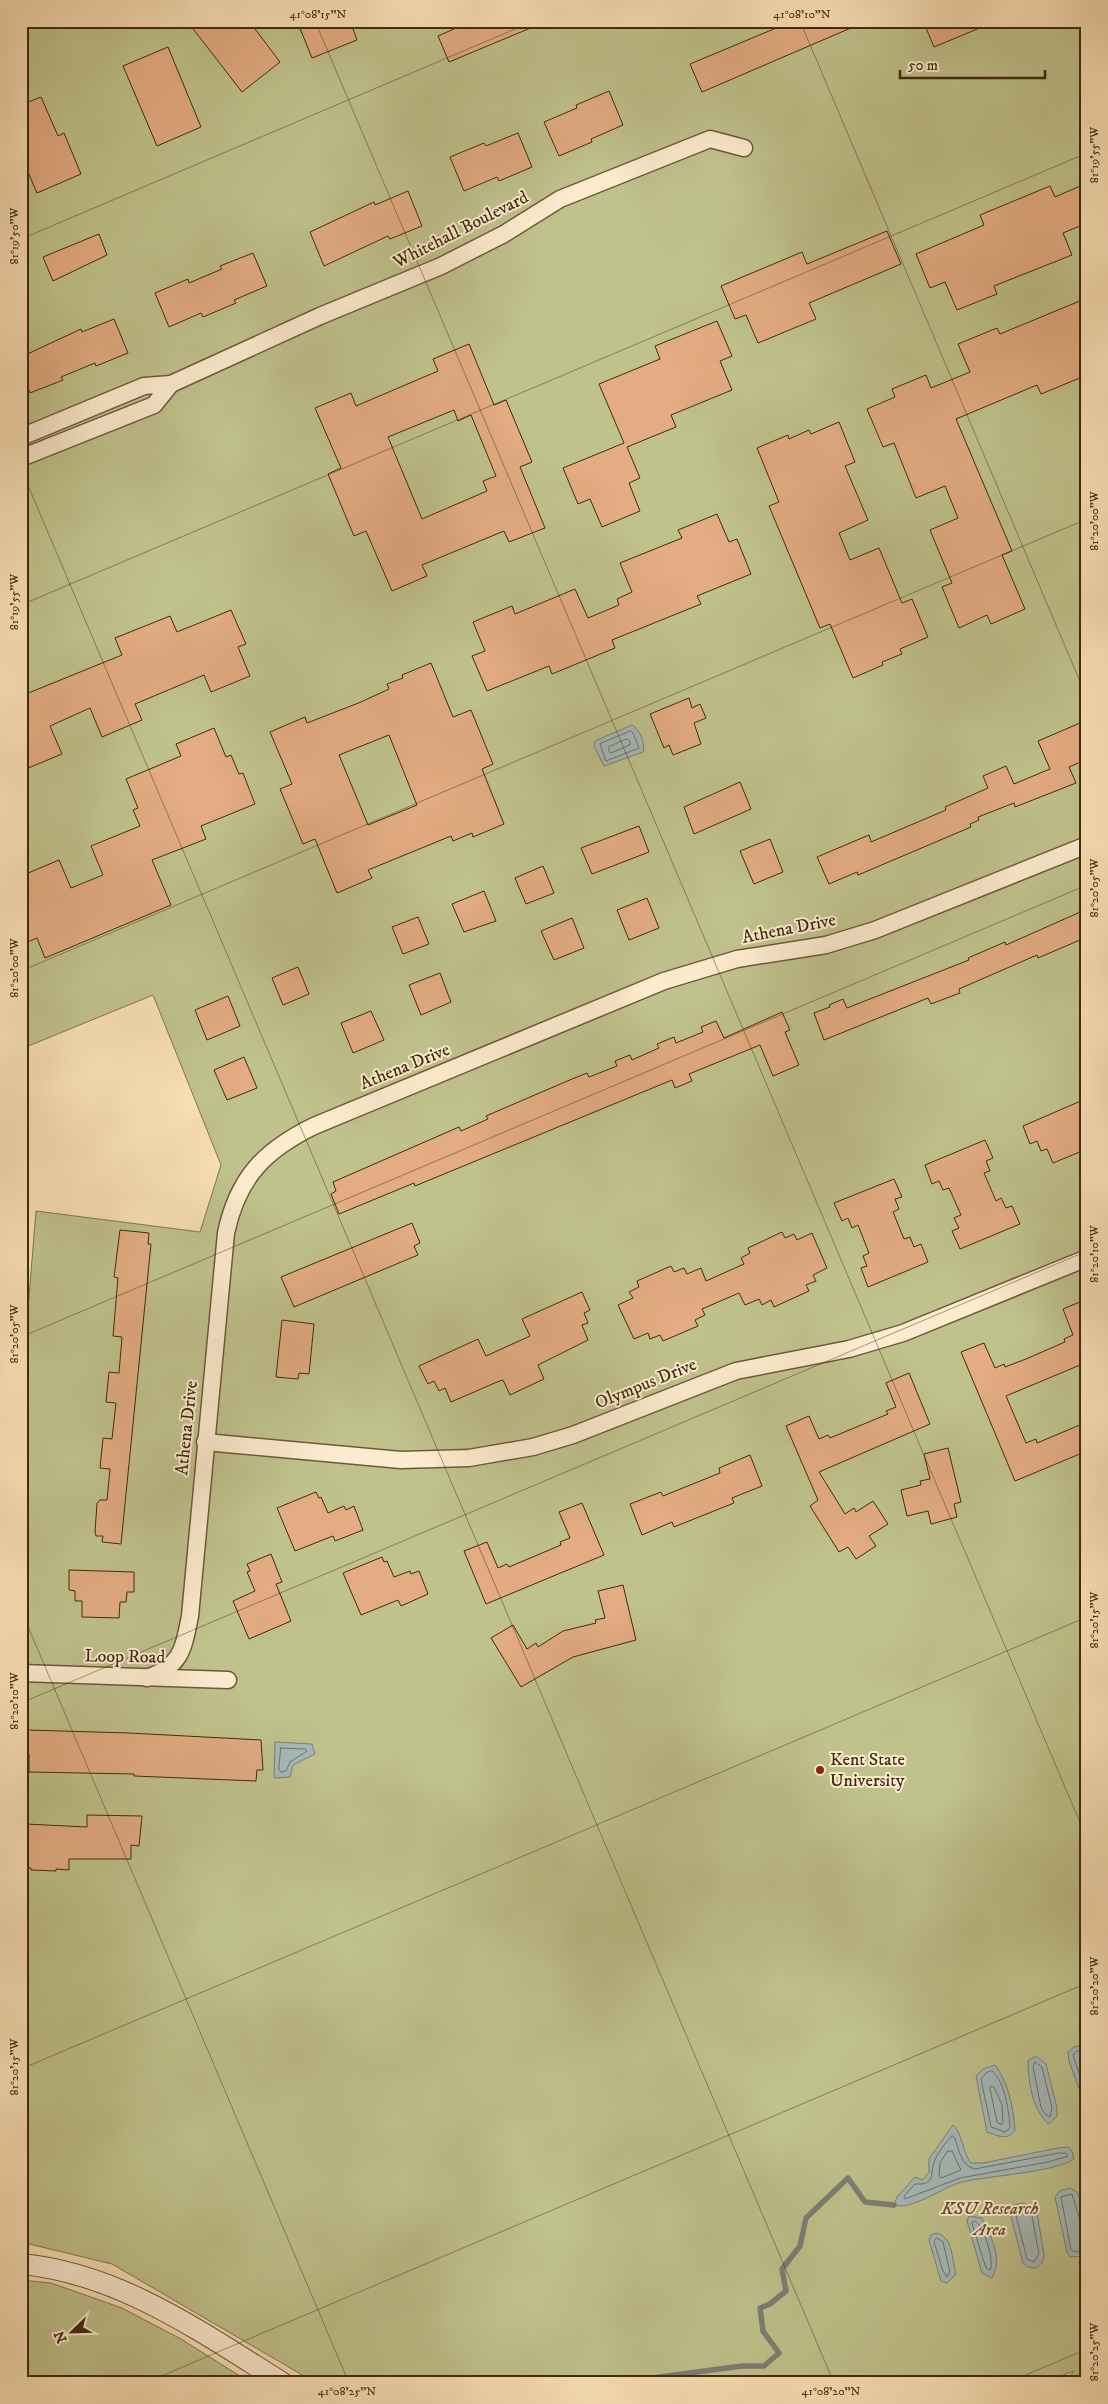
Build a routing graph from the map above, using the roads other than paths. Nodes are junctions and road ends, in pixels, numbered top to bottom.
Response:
1 (744, 148) dead end
2 (171, 384) junction
3 (21, 437) edge
4 (21, 458) edge
5 (1087, 845) edge
6 (1087, 1258) edge
7 (205, 1442) junction
8 (21, 1674) edge
9 (148, 1678) junction
10 (228, 1680) dead end
11 (21, 2264) edge
12 (283, 2383) edge

1 - 2 street, Whitehall Boulevard
2 - 3 street, Whitehall Boulevard
2 - 4 street, Whitehall Boulevard
5 - 7 street, Athena Drive
6 - 7 street, Olympus Drive
7 - 9 street, Athena Drive
8 - 9 street, Loop Road
9 - 10 street, Loop Road
11 - 12 street

